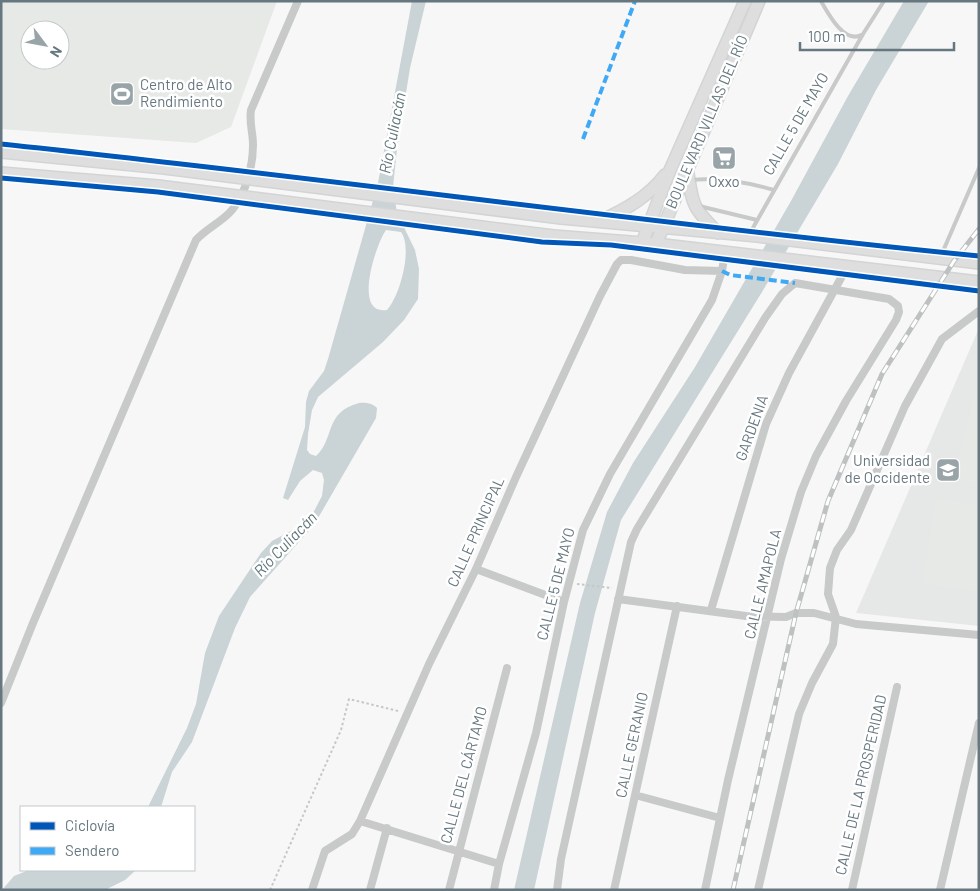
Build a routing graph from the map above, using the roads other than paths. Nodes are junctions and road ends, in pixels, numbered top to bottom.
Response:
1 (298, 1) edge
2 (745, 1) edge
3 (759, 1) edge
4 (821, 1) edge
5 (884, 1) edge
6 (863, 34) junction
7 (679, 149) junction
8 (1, 152) edge
9 (692, 155) junction
10 (687, 166) junction
11 (979, 168) edge
12 (670, 170) junction
13 (1, 173) edge
14 (690, 180) junction
15 (774, 190) junction
16 (694, 205) junction
17 (758, 220) junction
18 (597, 222) junction
19 (649, 225) junction
20 (662, 226) junction
21 (718, 233) junction
22 (753, 236) junction
23 (642, 243) junction
24 (656, 244) junction
25 (726, 253) junction
26 (940, 260) junction
27 (979, 263) edge
28 (848, 267) junction
29 (722, 271) junction
30 (979, 282) edge
31 (835, 291) junction
32 (979, 311) edge
33 (476, 569) junction
34 (618, 599) junction
35 (564, 602) junction
36 (677, 606) junction
37 (711, 610) junction
38 (768, 617) junction
39 (836, 617) junction
40 (979, 635) edge
41 (507, 668) dead end
42 (897, 687) dead end
43 (1, 703) edge
44 (979, 723) edge
45 (635, 795) junction
46 (720, 818) junction
47 (360, 821) junction
48 (387, 828) junction
49 (458, 850) junction
50 (499, 864) junction
51 (312, 890) edge
52 (370, 890) edge
53 (449, 890) edge
54 (494, 890) edge
55 (557, 890) edge
56 (614, 890) edge
57 (705, 890) edge
58 (758, 890) edge
59 (852, 890) edge
60 (940, 890) edge

1 - 43 street
2 - 7 main road, BOULEVARD VILLAS DEL RÍO
3 - 9 main road, BOULEVARD VILLAS DEL RÍO
4 - 6 lane
5 - 6 lane, CALLE 5 DE MAYO
6 - 15 lane, CALLE 5 DE MAYO
7 - 9 main road
7 - 12 main road, BOULEVARD VILLAS DEL RÍO
8 - 18 main road, bridge
9 - 10 main road, BOULEVARD VILLAS DEL RÍO
10 - 14 main road
10 - 20 main road, BOULEVARD VILLAS DEL RÍO
11 - 26 lane
12 - 18 main road
12 - 19 main road, BOULEVARD VILLAS DEL RÍO
13 - 23 main road, bridge
14 - 15 lane
14 - 16 main road
15 - 17 lane, CALLE 5 DE MAYO
16 - 17 lane
16 - 21 main road
17 - 22 lane, CALLE 5 DE MAYO
18 - 19 main road
19 - 20 main road
19 - 23 main road, BOULEVARD VILLAS DEL RÍO
20 - 21 main road
20 - 24 main road, BOULEVARD VILLAS DEL RÍO
21 - 22 main road
22 - 26 main road
23 - 24 main road
24 - 25 main road
25 - 28 main road
25 - 29 street, CALLE 5 DE MAYO
26 - 27 main road
28 - 30 main road
28 - 31 street, GARDENIA
29 - 33 street, CALLE PRINCIPAL
29 - 35 street, CALLE 5 DE MAYO
31 - 34 street
31 - 37 street, GARDENIA
31 - 38 street, CALLE AMAPOLA
32 - 39 street
33 - 35 street
33 - 47 street, CALLE PRINCIPAL
34 - 36 street
34 - 55 street
35 - 50 street, CALLE 5 DE MAYO
36 - 37 street
36 - 45 street, CALLE GERANIO
37 - 38 street
38 - 39 street
38 - 46 street, CALLE AMAPOLA
39 - 40 street
39 - 58 street
41 - 49 street, CALLE DEL CÁRTAMO
42 - 59 street, CALLE DE LA PROSPERIDAD
44 - 60 street
45 - 46 street
45 - 56 street, CALLE GERANIO
46 - 57 street, CALLE AMAPOLA
47 - 48 street
47 - 51 street, CALLE PRINCIPAL
48 - 49 street
48 - 52 street
49 - 50 street
49 - 53 street, CALLE DEL CÁRTAMO
50 - 54 street, CALLE 5 DE MAYO

